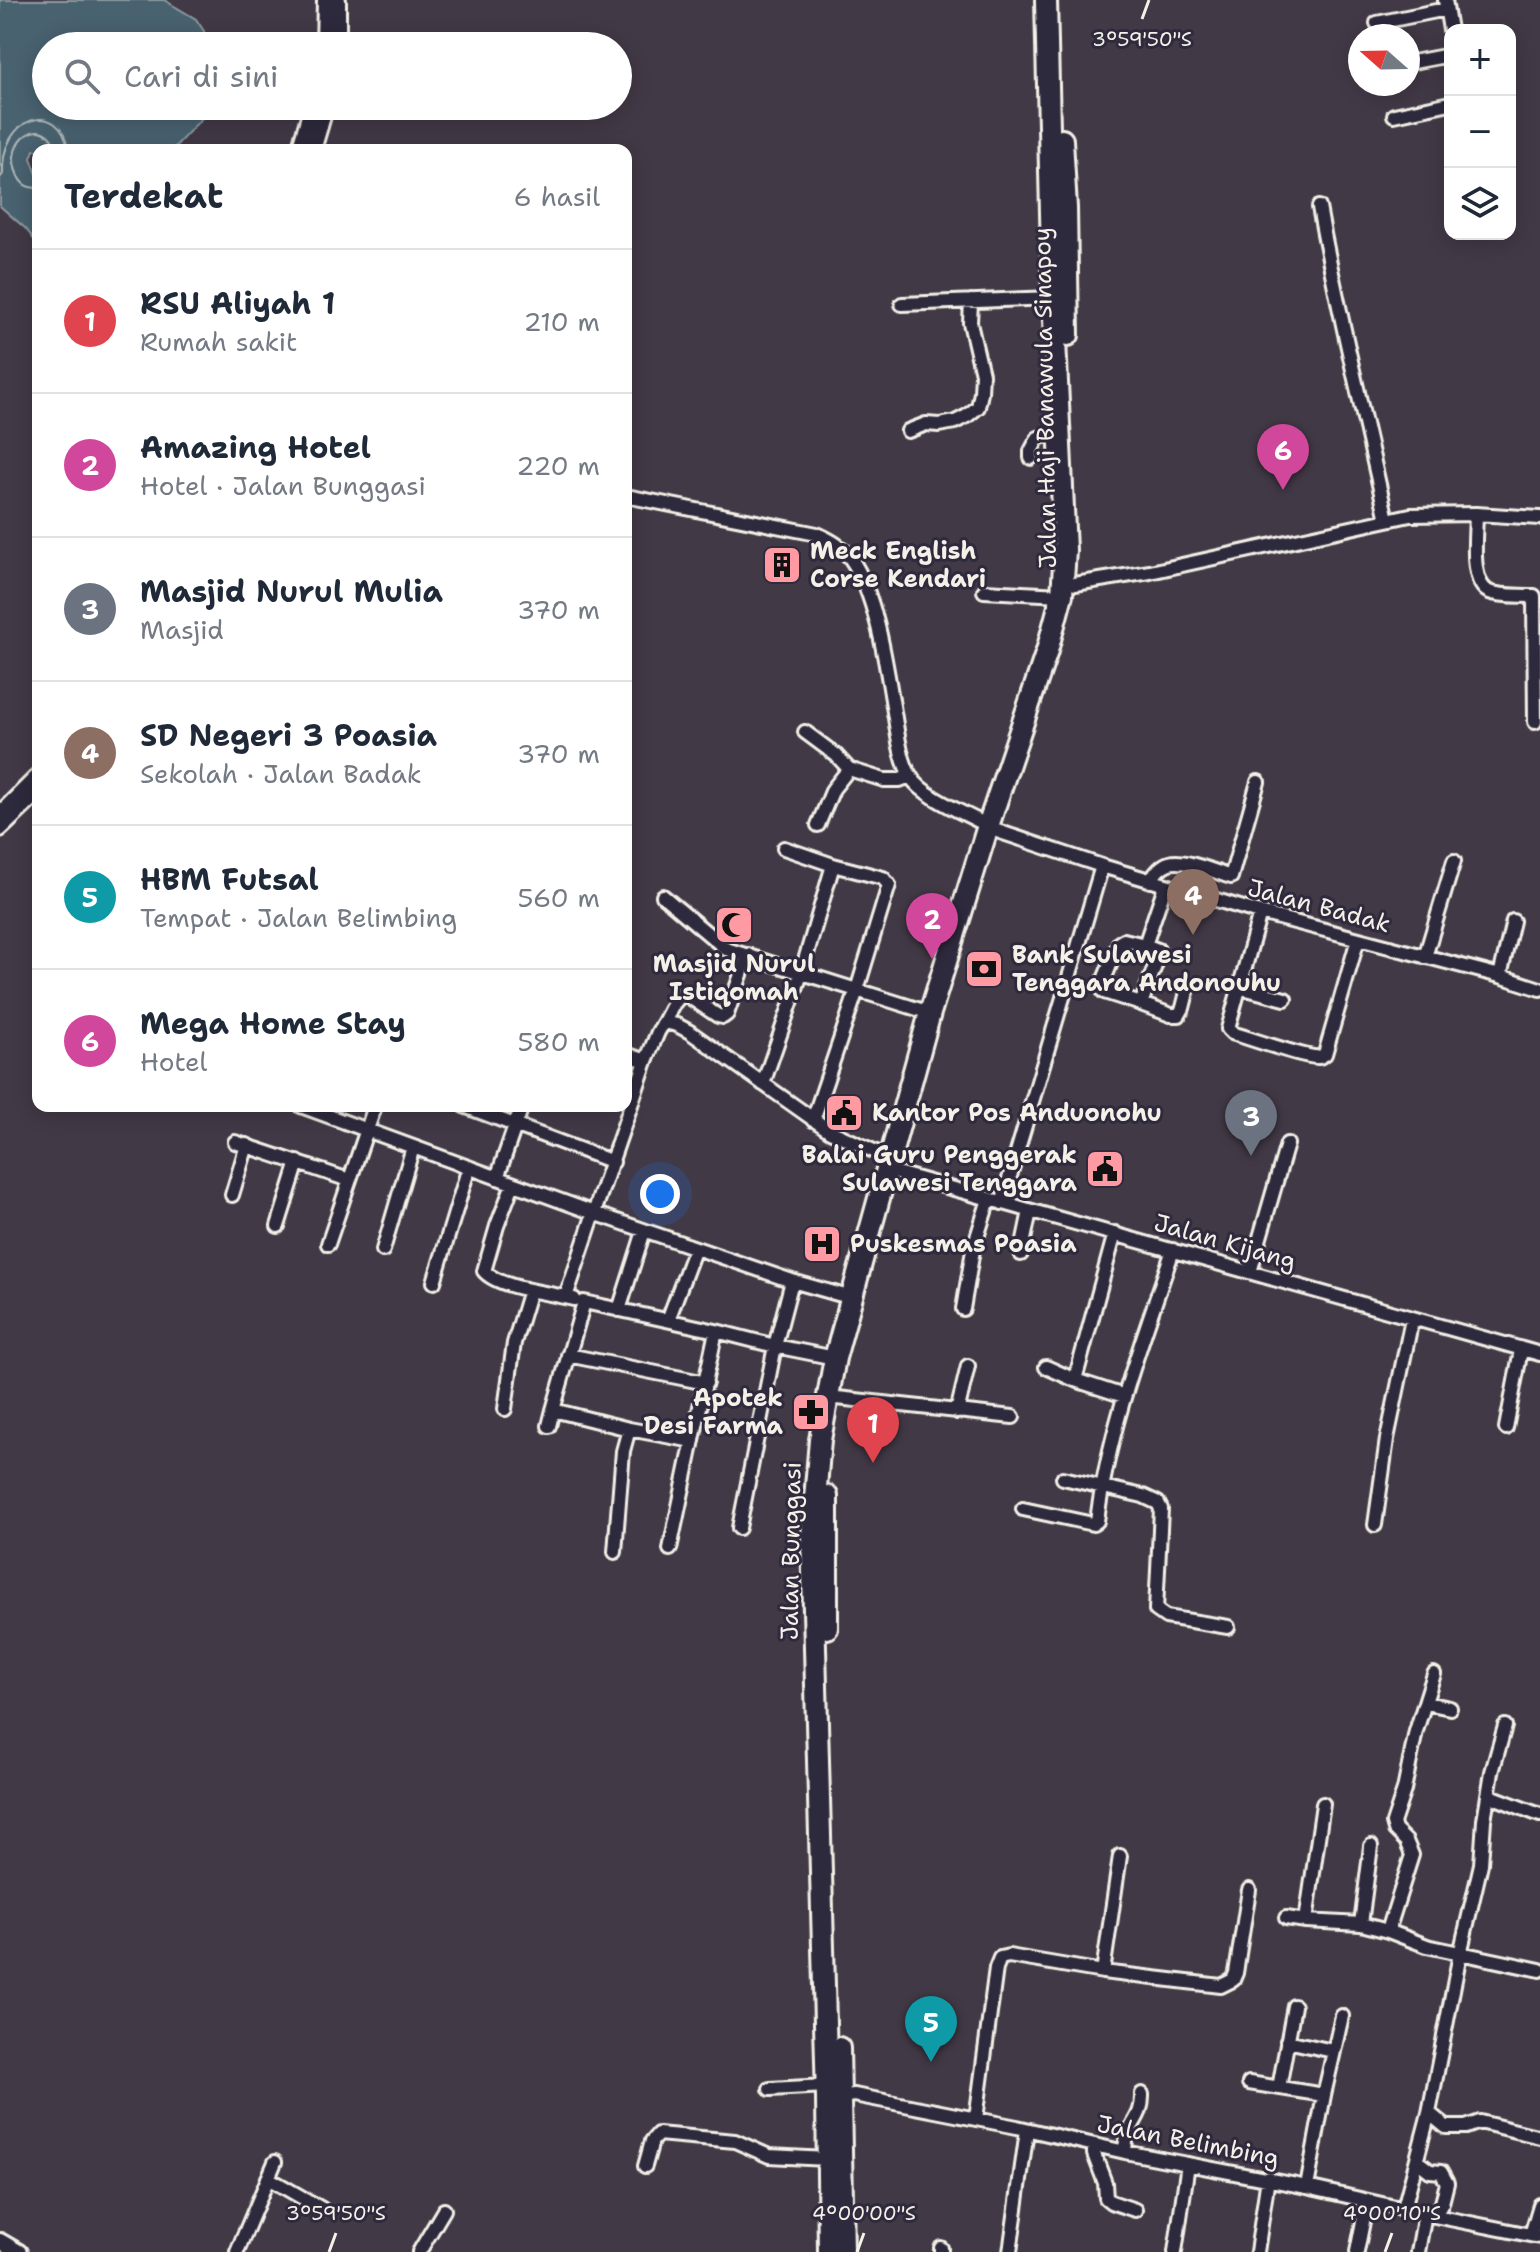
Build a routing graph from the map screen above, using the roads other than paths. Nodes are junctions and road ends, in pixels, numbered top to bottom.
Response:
1 (325, 0) edge
2 (338, 0) edge
3 (1046, 0) edge
4 (1058, 0) edge
5 (1446, 5) edge
6 (1377, 23) dead end
7 (324, 32) edge
8 (338, 32) edge
9 (1444, 56) edge
10 (1420, 61) edge
11 (1444, 104) edge
12 (1394, 115) dead end
13 (315, 120) edge
14 (318, 120) edge
15 (302, 144) edge
16 (314, 144) edge
17 (1319, 207) dead end
18 (1053, 298) junction
19 (971, 301) junction
20 (902, 304) dead end
21 (908, 431) dead end
22 (1060, 431) junction
23 (1031, 458) dead end
24 (632, 497) edge
25 (1476, 514) junction
26 (1540, 518) edge
27 (1387, 520) junction
28 (1071, 549) junction
29 (1068, 589) junction
30 (984, 591) dead end
31 (1537, 596) edge
32 (1535, 722) dead end
33 (805, 732) dead end
34 (849, 769) junction
35 (910, 776) junction
36 (32, 782) edge
37 (1258, 782) dead end
38 (32, 799) edge
39 (0, 814) edge
40 (818, 825) dead end
41 (992, 828) junction
42 (0, 829) edge
43 (784, 848) dead end
44 (1454, 861) dead end
45 (833, 865) junction
46 (1102, 866) junction
47 (1231, 877) junction
48 (1150, 881) junction
49 (1165, 886) junction
50 (663, 896) dead end
51 (1222, 902) junction
52 (1260, 913) junction
53 (1513, 921) dead end
54 (1358, 939) junction
55 (1145, 945) junction
56 (748, 955) junction
57 (1425, 957) junction
58 (801, 974) junction
59 (1500, 976) junction
60 (1189, 984) dead end
61 (1239, 987) junction
62 (1540, 989) edge
63 (857, 990) junction
64 (1285, 999) dead end
65 (1141, 1004) junction
66 (930, 1013) junction
67 (664, 1022) junction
68 (632, 1056) edge
69 (646, 1061) junction
70 (763, 1084) junction
71 (632, 1105) edge
72 (317, 1112) edge
73 (373, 1112) edge
74 (480, 1112) edge
75 (520, 1112) edge
76 (630, 1112) edge
77 (813, 1120) junction
78 (516, 1125) junction
79 (366, 1130) junction
80 (1287, 1144) dead end
81 (413, 1147) junction
82 (298, 1162) junction
83 (613, 1162) junction
84 (893, 1166) junction
85 (469, 1167) junction
86 (497, 1178) junction
87 (349, 1180) junction
88 (513, 1184) junction
89 (232, 1195) dead end
90 (996, 1201) junction
91 (1030, 1211) junction
92 (594, 1213) junction
93 (278, 1226) dead end
94 (644, 1231) junction
95 (1115, 1233) junction
96 (328, 1244) dead end
97 (695, 1248) junction
98 (383, 1250) dead end
99 (1173, 1250) junction
100 (1021, 1254) dead end
101 (865, 1266) junction
102 (1250, 1272) junction
103 (792, 1281) junction
104 (434, 1282) dead end
105 (530, 1290) junction
106 (566, 1297) junction
107 (852, 1298) junction
108 (584, 1302) junction
109 (963, 1309) dead end
110 (619, 1310) junction
111 (1412, 1319) junction
112 (668, 1320) junction
113 (716, 1331) junction
114 (775, 1346) junction
115 (1521, 1350) junction
116 (1540, 1354) edge
117 (568, 1355) junction
118 (835, 1358) junction
119 (968, 1366) dead end
120 (1046, 1367) dead end
121 (1075, 1380) junction
122 (706, 1383) junction
123 (1124, 1396) junction
124 (837, 1398) junction
125 (505, 1409) dead end
126 (553, 1410) junction
127 (957, 1412) junction
128 (1013, 1417) dead end
129 (549, 1426) dead end
130 (1506, 1428) dead end
131 (629, 1429) junction
132 (693, 1441) junction
133 (1063, 1478) dead end
134 (1101, 1486) junction
135 (1023, 1509) dead end
136 (1375, 1525) dead end
137 (739, 1528) dead end
138 (820, 1545) junction
139 (670, 1549) dead end
140 (615, 1552) dead end
141 (1228, 1627) dead end
142 (1434, 1674) dead end
143 (1426, 1703) junction
144 (1450, 1708) dead end
145 (1505, 1726) dead end
146 (1488, 1795) junction
147 (1323, 1804) dead end
148 (1540, 1815) edge
149 (1371, 1846) dead end
150 (1120, 1856) dead end
151 (1249, 1890) dead end
152 (1286, 1918) dead end
153 (1306, 1921) junction
154 (1361, 1924) junction
155 (1388, 1931) junction
156 (1460, 1954) junction
157 (1540, 1970) edge
158 (1103, 1972) junction
159 (1294, 2006) dead end
160 (1342, 2016) dead end
161 (1287, 2041) junction
162 (1333, 2051) junction
163 (1249, 2083) dead end
164 (1279, 2088) junction
165 (770, 2089) dead end
166 (831, 2094) junction
167 (1142, 2094) dead end
168 (1324, 2095) junction
169 (1429, 2113) junction
170 (976, 2119) junction
171 (1027, 2130) junction
172 (1540, 2137) edge
173 (1094, 2145) junction
174 (1125, 2152) junction
175 (827, 2159) junction
176 (1417, 2161) junction
177 (275, 2162) dead end
178 (1188, 2164) junction
179 (645, 2166) dead end
180 (268, 2178) junction
181 (1268, 2178) junction
182 (1307, 2187) junction
183 (1367, 2201) junction
184 (1540, 2205) edge
185 (1404, 2208) junction
186 (322, 2209) dead end
187 (444, 2210) dead end
188 (1135, 2210) dead end
189 (1430, 2214) junction
190 (1536, 2236) edge
191 (0, 2241) edge
192 (19, 2252) edge
193 (237, 2252) edge
194 (419, 2252) edge
195 (829, 2252) edge
196 (843, 2252) edge
197 (1010, 2252) edge
198 (1175, 2252) edge
199 (1257, 2252) edge
200 (1357, 2252) edge
201 (1418, 2252) edge

1 - 7 street
2 - 8 street
3 - 18 highway, Jalan Haji Banawula Sinapoy
4 - 28 highway, Jalan Haji Banawula Sinapoy
5 - 6 street
9 - 10 street
11 - 12 street
13 - 15 street
14 - 16 street
17 - 27 street
18 - 19 street
18 - 22 highway, Jalan Haji Banawula Sinapoy
19 - 20 street
19 - 21 street
22 - 23 street
22 - 28 highway, Jalan Haji Banawula Sinapoy
24 - 35 street
25 - 26 street
25 - 27 street
25 - 31 street
27 - 29 street
28 - 29 highway, Jalan Haji Banawula Sinapoy
29 - 30 street
29 - 41 highway, Jalan Haji Banawula Sinapoy
31 - 32 street
33 - 34 street
34 - 35 street
34 - 40 street
35 - 41 street, Jalan Badak
36 - 39 street
37 - 47 street
38 - 42 street
41 - 46 street, Jalan Badak
41 - 66 highway, Jalan Bunggasi
41 - 84 highway, Jalan Bunggasi
43 - 45 street
44 - 57 street
45 - 58 street
45 - 63 street
46 - 48 street, Jalan Badak
46 - 90 street
47 - 48 street
47 - 51 street
48 - 49 street, Jalan Badak
49 - 51 street, Jalan Badak
49 - 55 street
50 - 56 street
51 - 52 street, Jalan Badak
52 - 54 street, Jalan Badak
52 - 61 street
53 - 59 street
54 - 57 street, Jalan Badak
54 - 61 street
55 - 65 street
55 - 65 street
56 - 58 street
56 - 67 street
57 - 59 street, Jalan Badak
58 - 63 street
58 - 70 street
59 - 62 street, Jalan Badak
60 - 65 street
61 - 64 street
63 - 66 street
63 - 77 street
66 - 84 highway, Jalan Bunggasi
67 - 69 street
67 - 70 street, Jalan Kijang
68 - 69 street
69 - 71 street
70 - 77 street, Jalan Kijang
72 - 79 street
73 - 79 street
74 - 78 street
75 - 78 street
76 - 83 street
77 - 84 street, Jalan Kijang
78 - 83 street
78 - 86 street
79 - 81 street
79 - 87 street
80 - 102 street
81 - 85 street
81 - 98 street
82 - 87 street
82 - 89 street
82 - 93 street
83 - 92 street
84 - 90 street, Jalan Kijang
84 - 101 highway, Jalan Bunggasi
85 - 86 street
85 - 104 street
86 - 88 street
87 - 96 street
88 - 92 street
88 - 105 street
90 - 91 street, Jalan Kijang
90 - 109 street
91 - 95 street, Jalan Kijang
91 - 100 street
92 - 94 street
92 - 106 street
94 - 97 street
94 - 110 street
95 - 99 street, Jalan Kijang
95 - 121 street
97 - 103 street
97 - 112 street
99 - 102 street, Jalan Kijang
99 - 123 street
101 - 107 highway, Jalan Bunggasi
101 - 124 highway, Jalan Bunggasi
102 - 111 street, Jalan Kijang
103 - 107 street
103 - 114 street
105 - 106 street
105 - 125 street
106 - 108 street
107 - 118 highway, Jalan Bunggasi
108 - 110 street
108 - 117 street
110 - 112 street
111 - 115 street, Jalan Kijang
111 - 136 street
112 - 113 street
113 - 114 street
113 - 122 street
114 - 118 street
114 - 137 street
115 - 116 street, Jalan Kijang
115 - 130 street
117 - 122 street
117 - 126 street
118 - 138 highway, Jalan Bunggasi
119 - 127 street
120 - 121 street
121 - 123 street
122 - 132 street
123 - 134 street
124 - 127 street
124 - 138 highway, Jalan Bunggasi
126 - 129 street
126 - 131 street
127 - 128 street
131 - 132 street
131 - 140 street
132 - 139 street
133 - 134 street
134 - 135 street
134 - 141 street
138 - 166 highway, Jalan Bunggasi
142 - 143 street
143 - 144 street
143 - 155 street
145 - 146 street
146 - 148 street
146 - 156 street
147 - 153 street
149 - 154 street
150 - 158 street
151 - 158 street
152 - 153 street
153 - 154 street
154 - 155 street
155 - 156 street
156 - 157 street
156 - 169 street
158 - 170 street
159 - 161 street
160 - 162 street
161 - 162 street
161 - 164 street
162 - 168 street
163 - 164 street
164 - 168 street
165 - 166 street, Jalan Belimbing
166 - 170 street, Jalan Belimbing
166 - 175 highway, Jalan Bunggasi
166 - 196 highway, Jalan Bunggasi
167 - 174 street
168 - 182 street
169 - 172 street
169 - 176 street
170 - 171 street, Jalan Belimbing
171 - 173 street, Jalan Belimbing
171 - 197 street
173 - 174 street, Jalan Belimbing
173 - 188 street
174 - 178 street, Jalan Belimbing
175 - 179 street
175 - 195 highway, Jalan Bunggasi
176 - 185 street
176 - 189 street
177 - 180 street
178 - 181 street, Jalan Belimbing
178 - 198 street
180 - 186 street
180 - 193 street
181 - 182 street, Jalan Belimbing
181 - 199 street
182 - 183 street, Jalan Belimbing
183 - 185 street, Jalan Belimbing
183 - 200 street
184 - 190 street
185 - 189 street, Jalan Belimbing
187 - 194 street
189 - 190 street, Jalan Belimbing
189 - 201 street
191 - 192 street

